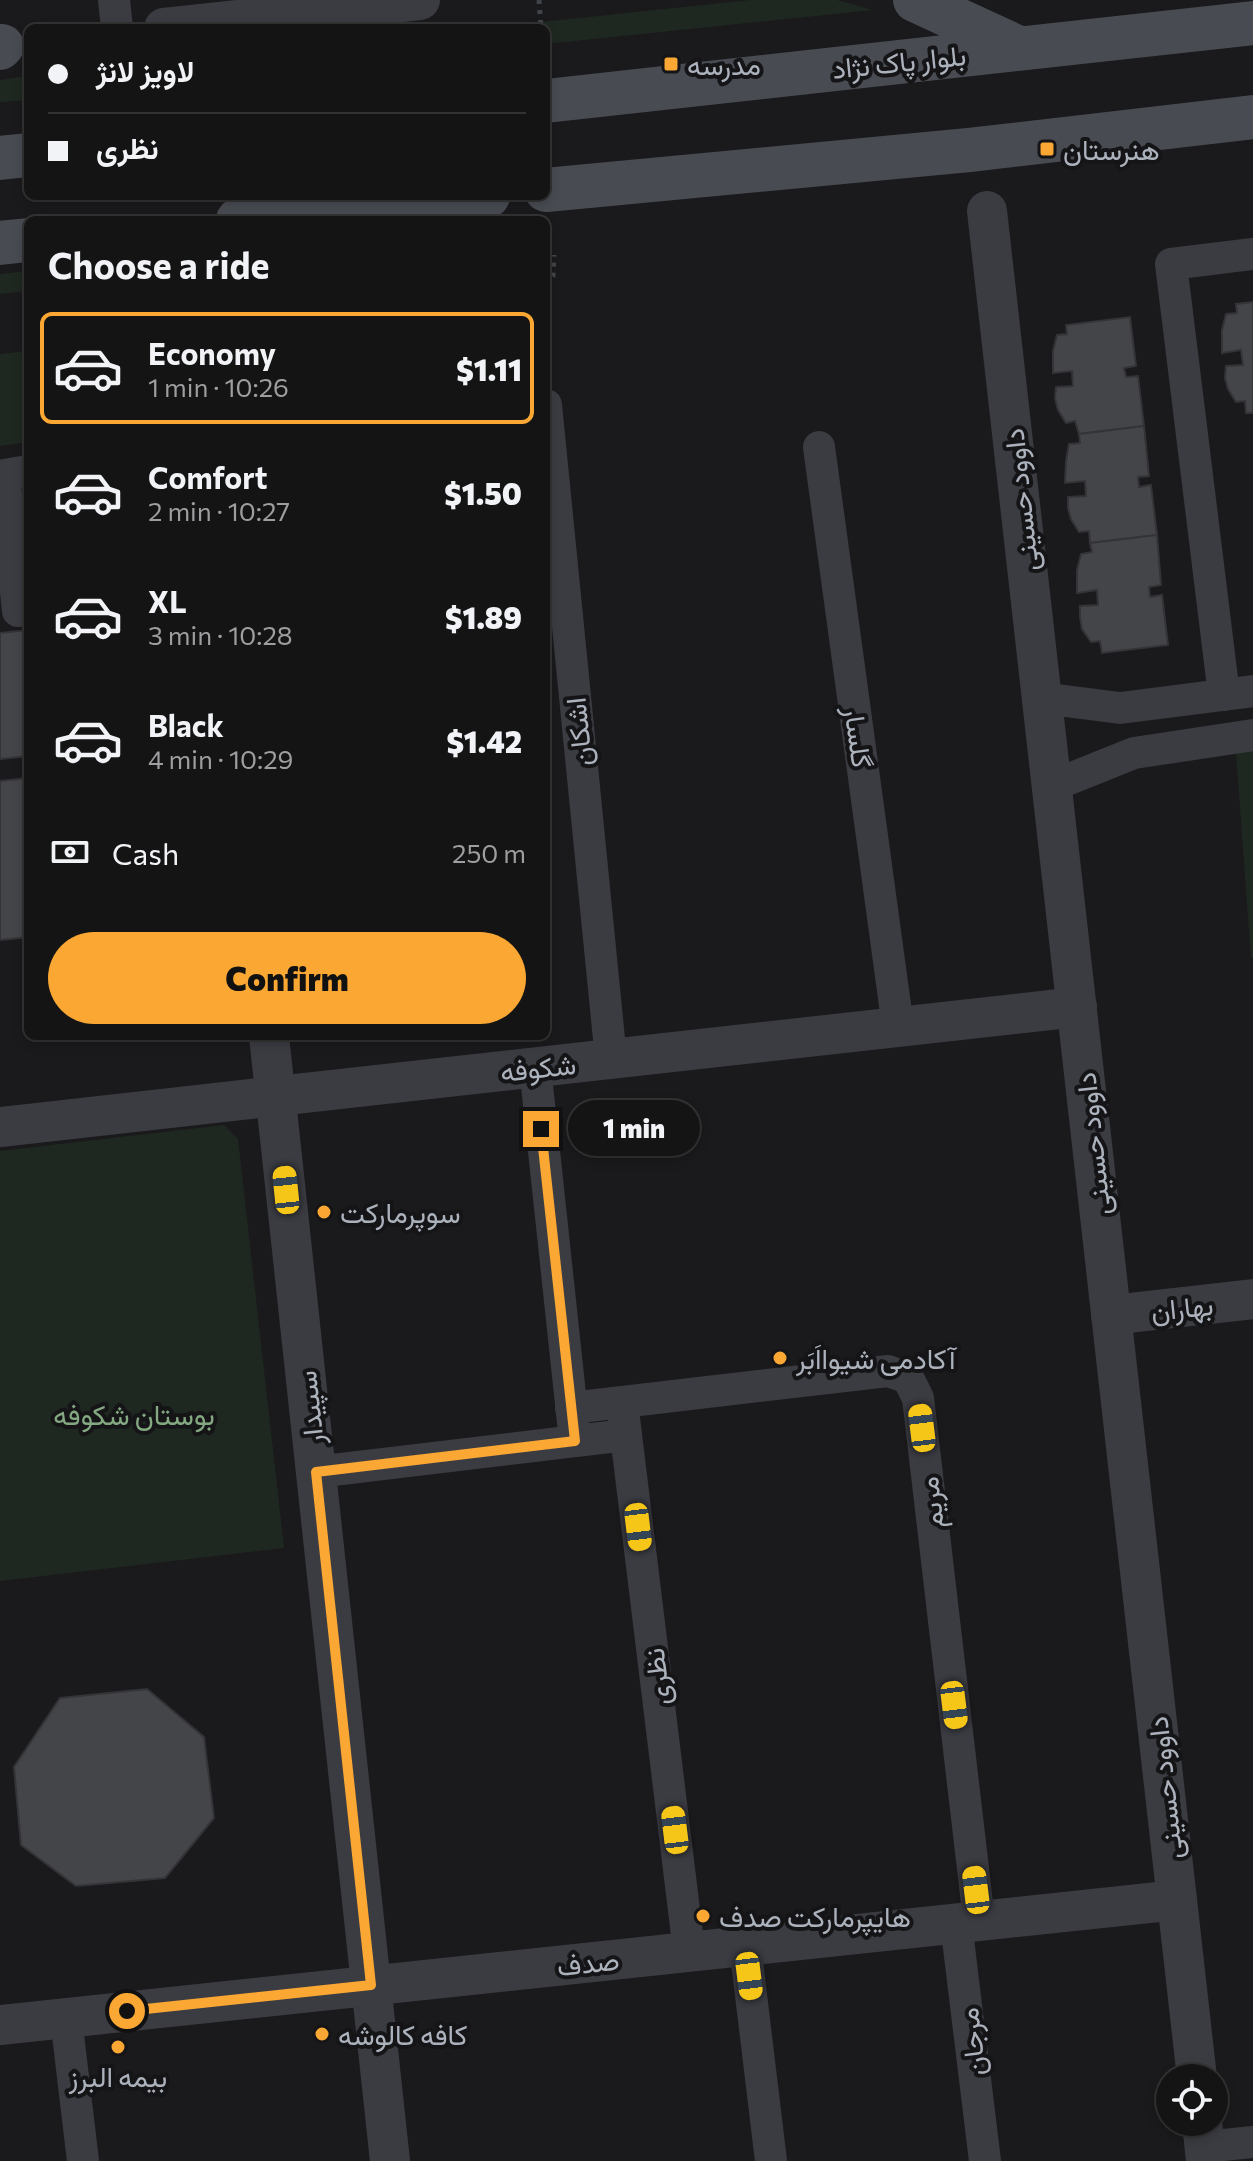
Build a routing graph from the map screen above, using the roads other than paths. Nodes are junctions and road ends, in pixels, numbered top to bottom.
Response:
1 (114, 0) edge
2 (420, 0) edge
3 (915, 0) edge
4 (1253, 23) edge
5 (117, 24) edge
6 (201, 24) edge
7 (1019, 48) junction
8 (550, 101) edge
9 (1253, 117) edge
10 (24, 155) edge
11 (0, 158) edge
12 (550, 190) edge
13 (415, 200) edge
14 (475, 200) edge
15 (329, 204) edge
16 (987, 211) dead end
17 (261, 216) edge
18 (447, 216) edge
19 (24, 241) edge
20 (0, 245) edge
21 (24, 248) edge
22 (1253, 254) edge
23 (550, 445) edge
24 (819, 447) dead end
25 (24, 472) edge
26 (18, 611) dead end
27 (1238, 693) edge
28 (1042, 698) junction
29 (1253, 735) edge
30 (1052, 786) junction
31 (1077, 1007) junction
32 (898, 1027) junction
33 (269, 1040) edge
34 (611, 1059) junction
35 (535, 1067) junction
36 (276, 1096) junction
37 (0, 1127) edge
38 (1253, 1299) edge
39 (1111, 1315) junction
40 (622, 1402) junction
41 (571, 1408) junction
42 (626, 1435) junction
43 (575, 1441) junction
44 (316, 1472) junction
45 (1177, 1900) junction
46 (968, 1922) junction
47 (745, 1945) junction
48 (689, 1951) junction
49 (371, 1985) junction
50 (66, 2018) junction
51 (0, 2025) edge
52 (1195, 2064) edge
53 (1253, 2142) edge
54 (1204, 2143) edge
55 (83, 2161) edge
56 (390, 2161) edge
57 (771, 2161) edge
58 (985, 2161) edge

1 - 5 street
2 - 6 street
3 - 7 main road
4 - 7 main road, بلوار پاک نژاد
7 - 8 main road, بلوار پاک نژاد
9 - 12 main road
10 - 11 main road
13 - 15 main road
14 - 18 street
15 - 17 main road
16 - 28 street, داوود حسینی
19 - 20 main road
20 - 21 street
22 - 27 street
23 - 34 street, اشکان
24 - 32 street, گلسار
25 - 26 street
27 - 28 street
28 - 30 street, داوود حسینی
29 - 30 street
30 - 31 street, داوود حسینی
31 - 32 street, شکوفه
31 - 39 street, داوود حسینی
32 - 34 street, شکوفه
33 - 36 street, سپیدار
34 - 35 street, شکوفه
35 - 36 street, شکوفه
35 - 41 street
36 - 37 street, شکوفه
36 - 44 street, سپیدار
38 - 39 street, بهاران
39 - 45 street, داوود حسینی
40 - 41 street, مریم
40 - 42 street, نظری
40 - 46 street, مریم
41 - 43 street
42 - 43 street
42 - 48 street, نظری
43 - 44 street
44 - 49 street, سپیدار
45 - 46 street, صدف
45 - 52 street, داوود حسینی
46 - 47 street, صدف
46 - 58 street, مرجان
47 - 48 street, صدف
47 - 57 street
48 - 49 street, صدف
49 - 50 street, صدف
49 - 56 street, سپیدار
50 - 51 street, صدف
50 - 55 street
53 - 54 street

